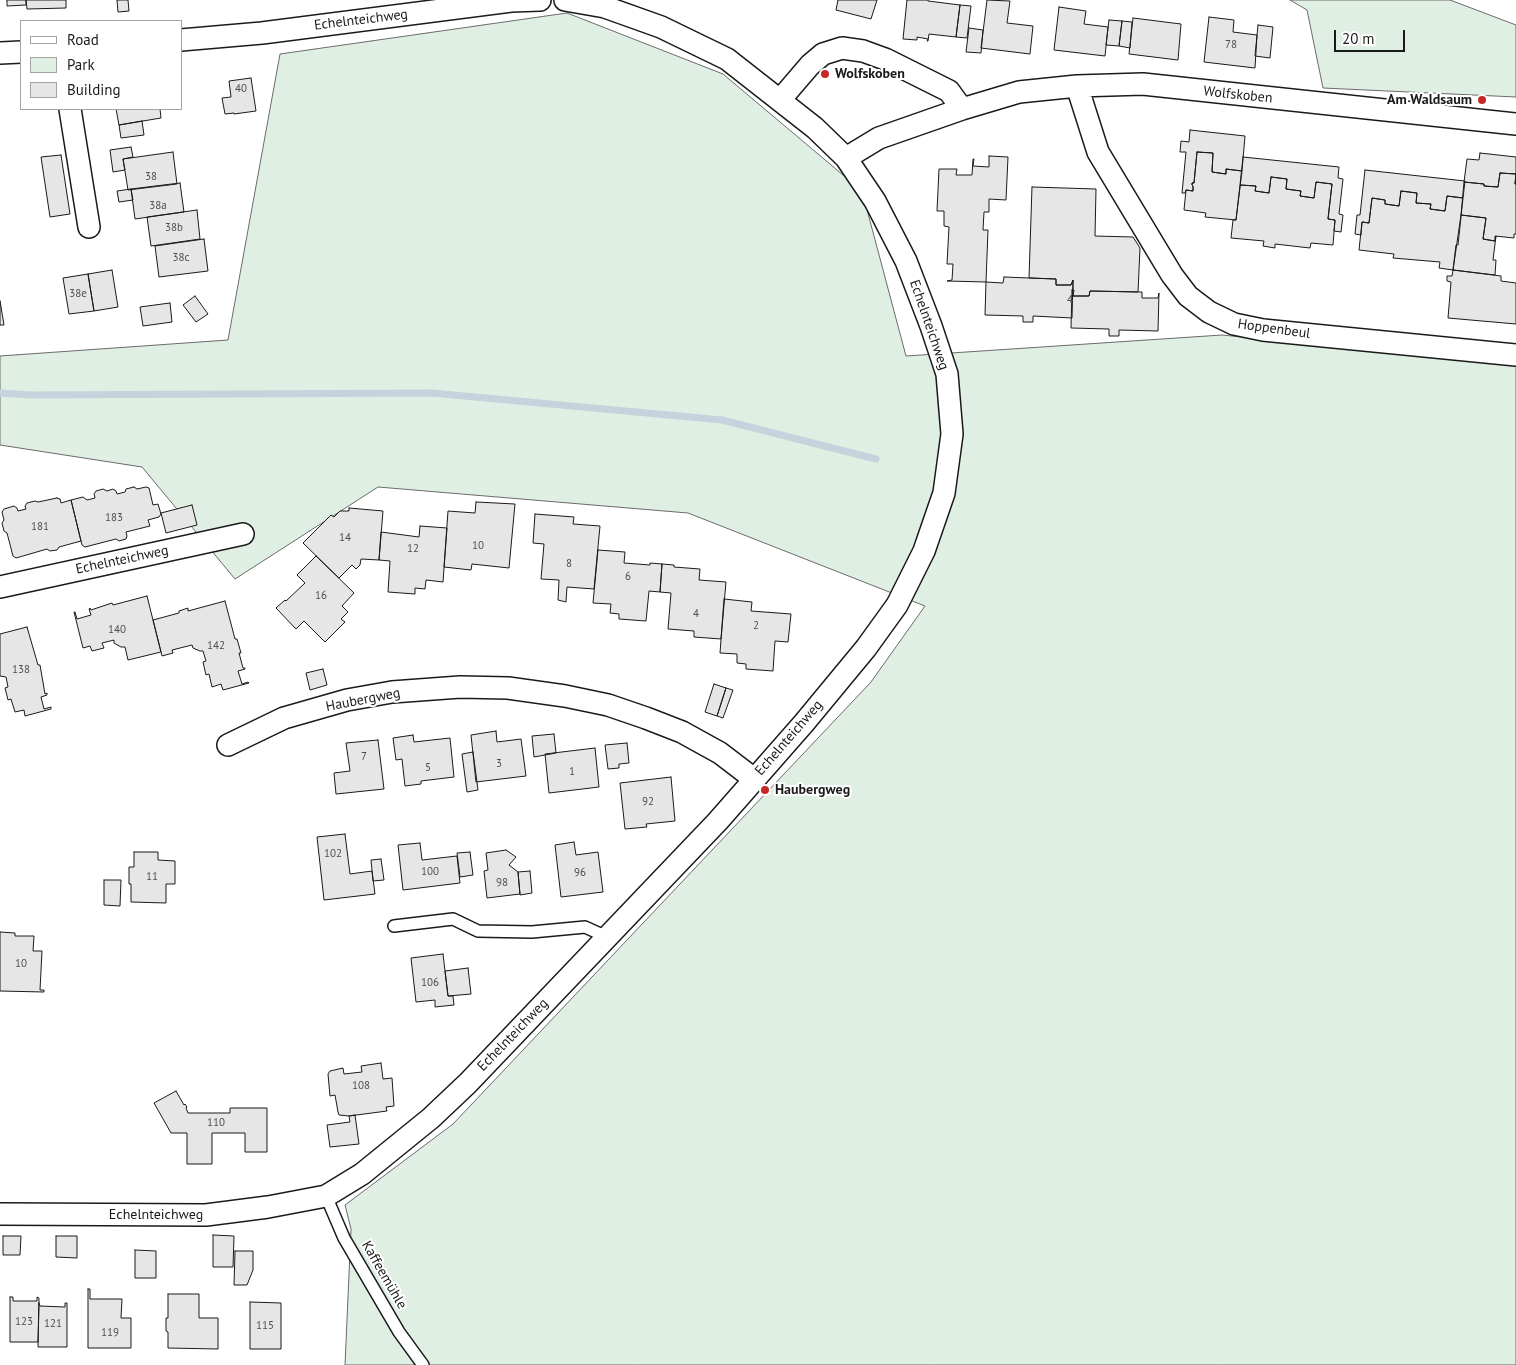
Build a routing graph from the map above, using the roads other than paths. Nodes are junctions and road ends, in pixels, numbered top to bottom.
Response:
1 (540, 0) edge
2 (565, 0) edge
3 (182, 40) edge
4 (20, 52) edge
5 (0, 53) edge
6 (1077, 86) junction
7 (780, 100) junction
8 (962, 109) junction
9 (70, 110) edge
10 (1516, 124) edge
11 (846, 158) junction
12 (89, 227) dead end
13 (1516, 355) edge
14 (243, 534) dead end
15 (0, 586) edge
16 (228, 745) dead end
17 (754, 779) junction
18 (394, 926) dead end
19 (607, 937) junction
20 (326, 1196) junction
21 (0, 1214) edge
22 (423, 1365) edge

1 - 3 street, Echelnteichweg
2 - 7 street, Echelnteichweg
4 - 5 street
6 - 8 street, Wolfskoben
6 - 10 street, Wolfskoben
6 - 13 street, Hoppenbeul
7 - 8 street
7 - 11 street, Echelnteichweg
8 - 11 street, Wolfskoben
9 - 12 street
11 - 17 street, Echelnteichweg
14 - 15 street, Echelnteichweg
16 - 17 street, Haubergweg
17 - 19 street, Echelnteichweg
18 - 19 lane
19 - 20 street, Echelnteichweg
20 - 21 street, Echelnteichweg
20 - 22 lane, Kaffeemühle

